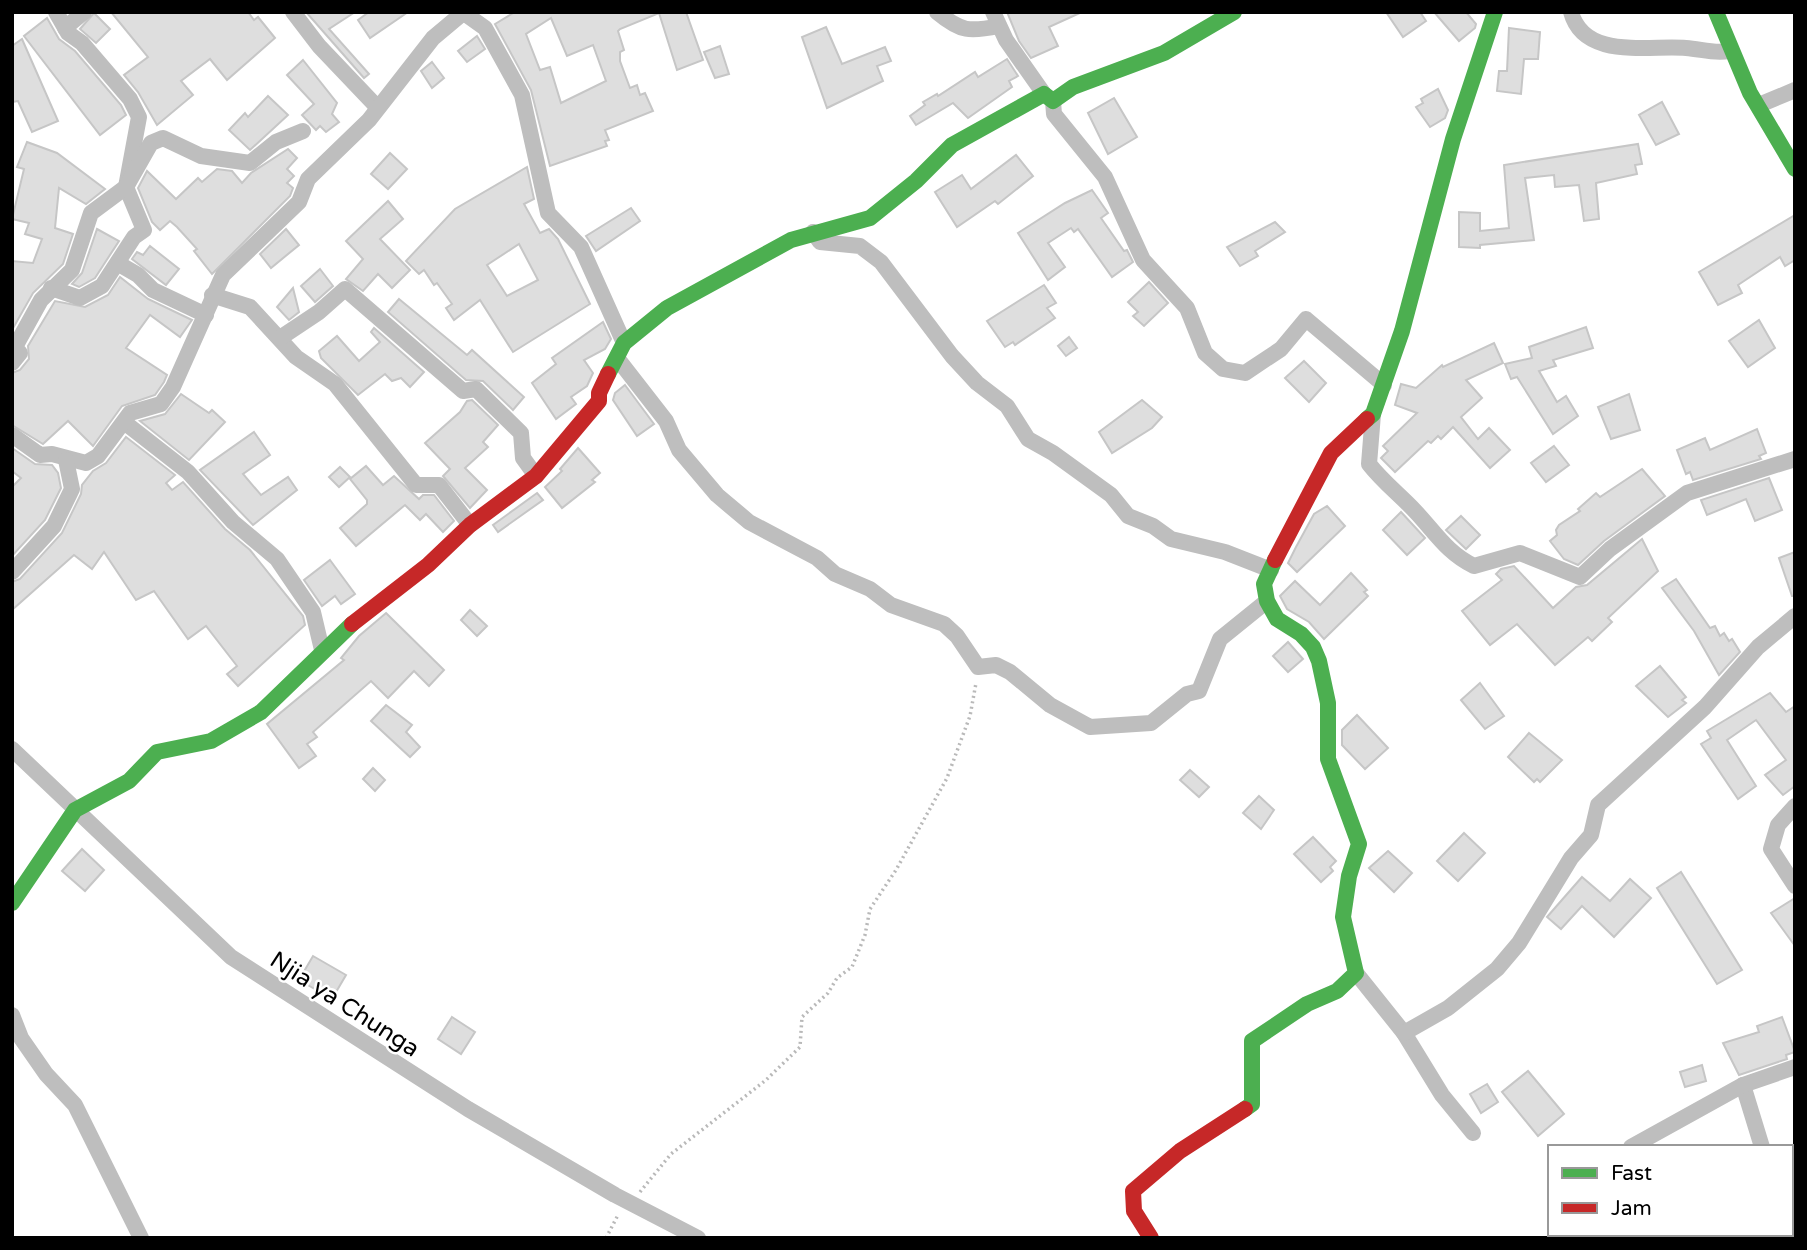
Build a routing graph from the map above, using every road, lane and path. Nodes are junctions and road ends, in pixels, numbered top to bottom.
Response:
1 (56, 12) edge
2 (84, 12) edge
3 (293, 12) edge
4 (464, 12) edge
5 (937, 12) edge
6 (1234, 12) edge
7 (1495, 12) edge
8 (1572, 12) edge
9 (1716, 12) edge
10 (996, 19) edge
11 (65, 28) junction
12 (1729, 51) junction
13 (1795, 90) edge
14 (1049, 98) junction
15 (1759, 105) junction
16 (378, 108) junction
17 (303, 131) dead end
18 (1795, 169) edge
19 (126, 187) junction
20 (813, 232) junction
21 (119, 264) junction
22 (51, 288) junction
23 (212, 295) junction
24 (206, 315) junction
25 (280, 338) junction
26 (621, 351) junction
27 (12, 363) edge
28 (1384, 385) junction
29 (1373, 414) junction
30 (124, 422) junction
31 (12, 435) edge
32 (1795, 459) edge
33 (66, 460) junction
34 (536, 476) junction
35 (470, 525) junction
36 (1271, 570) junction
37 (12, 572) edge
38 (1267, 601) junction
39 (1795, 615) edge
40 (322, 650) junction
41 (978, 667) junction
42 (12, 749) edge
43 (1795, 806) edge
44 (75, 810) junction
45 (1795, 886) edge
46 (12, 903) edge
47 (1356, 973) junction
48 (12, 1015) edge
49 (1404, 1033) junction
50 (1795, 1067) edge
51 (1743, 1085) junction
52 (1473, 1133) dead end
53 (1635, 1145) edge
54 (1761, 1145) edge
55 (628, 1203) junction
56 (141, 1238) edge
57 (606, 1238) edge
58 (698, 1238) edge
59 (1151, 1238) edge

1 - 11 street
2 - 11 street
3 - 16 street
4 - 16 street
4 - 26 street
5 - 10 street
6 - 14 street
7 - 28 street
8 - 12 street
9 - 12 street
10 - 14 street
11 - 19 street
12 - 15 street
13 - 15 street
14 - 20 street
14 - 28 street
15 - 18 street
16 - 23 street
17 - 19 street
19 - 21 street
19 - 22 street
20 - 26 street
20 - 36 street
21 - 22 street
21 - 24 street
22 - 27 street
23 - 24 street
23 - 25 street
24 - 30 street
25 - 34 street
25 - 35 street
26 - 34 street
26 - 41 street
28 - 29 street
29 - 32 street
29 - 36 street
30 - 33 street
30 - 40 street
31 - 33 street
33 - 37 street
34 - 35 street
35 - 40 street
36 - 38 street
38 - 41 street
38 - 47 street
39 - 49 street
40 - 44 street
41 - 55 path
42 - 44 street, Njia ya Chunga
43 - 45 street
44 - 46 street
44 - 55 street, Njia ya Chunga
47 - 49 street
47 - 59 street
48 - 56 street
49 - 52 street
50 - 51 street
51 - 53 street
51 - 54 street
55 - 57 path
55 - 58 street, Njia ya Chunga

